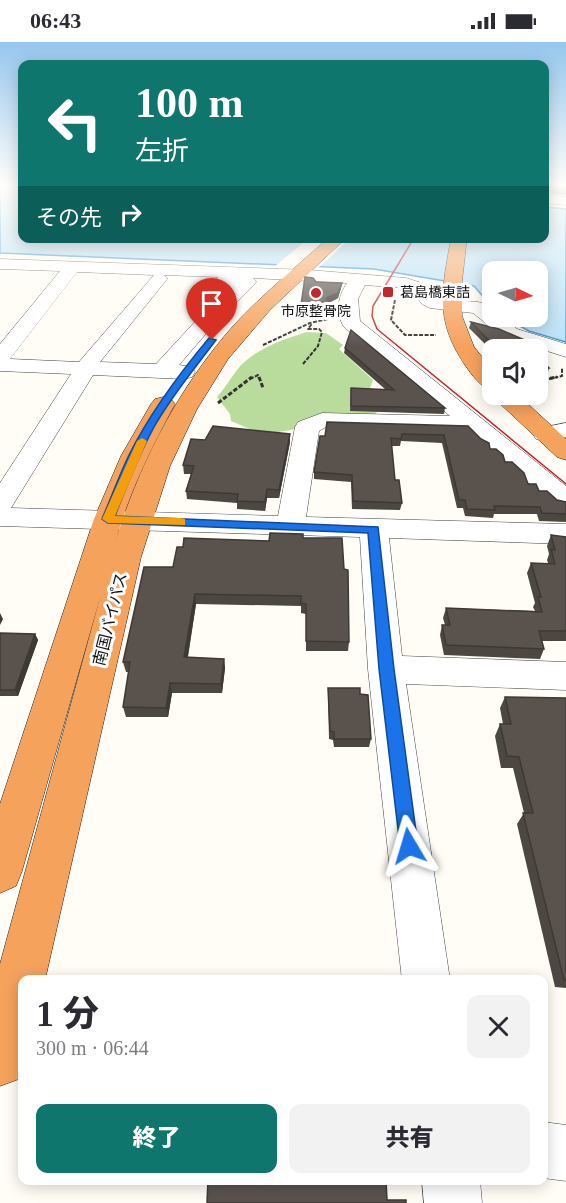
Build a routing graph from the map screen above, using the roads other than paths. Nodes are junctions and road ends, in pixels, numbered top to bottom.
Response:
1 (316, 243) edge
2 (331, 243) edge
3 (458, 243) edge
4 (0, 265) edge
5 (0, 273) edge
6 (67, 273) junction
7 (290, 273) junction
8 (149, 274) junction
9 (355, 284) junction
10 (450, 306) junction
11 (501, 328) junction
12 (467, 333) dead end
13 (0, 358) edge
14 (556, 358) edge
15 (0, 365) edge
16 (87, 368) junction
17 (173, 371) junction
18 (482, 371) edge
19 (518, 405) edge
20 (472, 424) junction
21 (556, 432) edge
22 (566, 452) edge
23 (566, 500) edge
24 (0, 504) edge
25 (0, 517) edge
26 (122, 520) junction
27 (290, 526) junction
28 (374, 530) junction
29 (566, 534) edge
30 (386, 669) junction
31 (566, 676) edge
32 (0, 871) edge
33 (19, 975) edge
34 (425, 975) edge
35 (18, 980) edge
36 (0, 1060) edge
37 (548, 1151) edge
38 (566, 1153) edge
39 (451, 1185) edge
40 (453, 1203) edge

1 - 7 highway, 南国バイパス
2 - 7 highway, 南国バイパス
3 - 10 highway
4 - 6 street
4 - 8 street
5 - 6 street
6 - 8 street
6 - 13 street
7 - 8 street
7 - 9 street
7 - 17 highway, 南国バイパス
7 - 26 highway, 南国バイパス
8 - 16 street
8 - 17 street
9 - 10 street
9 - 20 street
10 - 11 street
10 - 18 highway
11 - 12 street
11 - 14 street
15 - 16 street
16 - 17 street
16 - 24 street
17 - 26 highway, 南国バイパス
19 - 21 highway
20 - 23 street
20 - 27 street
21 - 22 highway
25 - 26 street
26 - 27 street
26 - 32 highway, 南国バイパス
26 - 33 highway, 南国バイパス
27 - 28 street
28 - 29 street
28 - 30 street
30 - 31 street
30 - 34 street
35 - 36 highway, 南国バイパス
37 - 38 street
39 - 40 street

